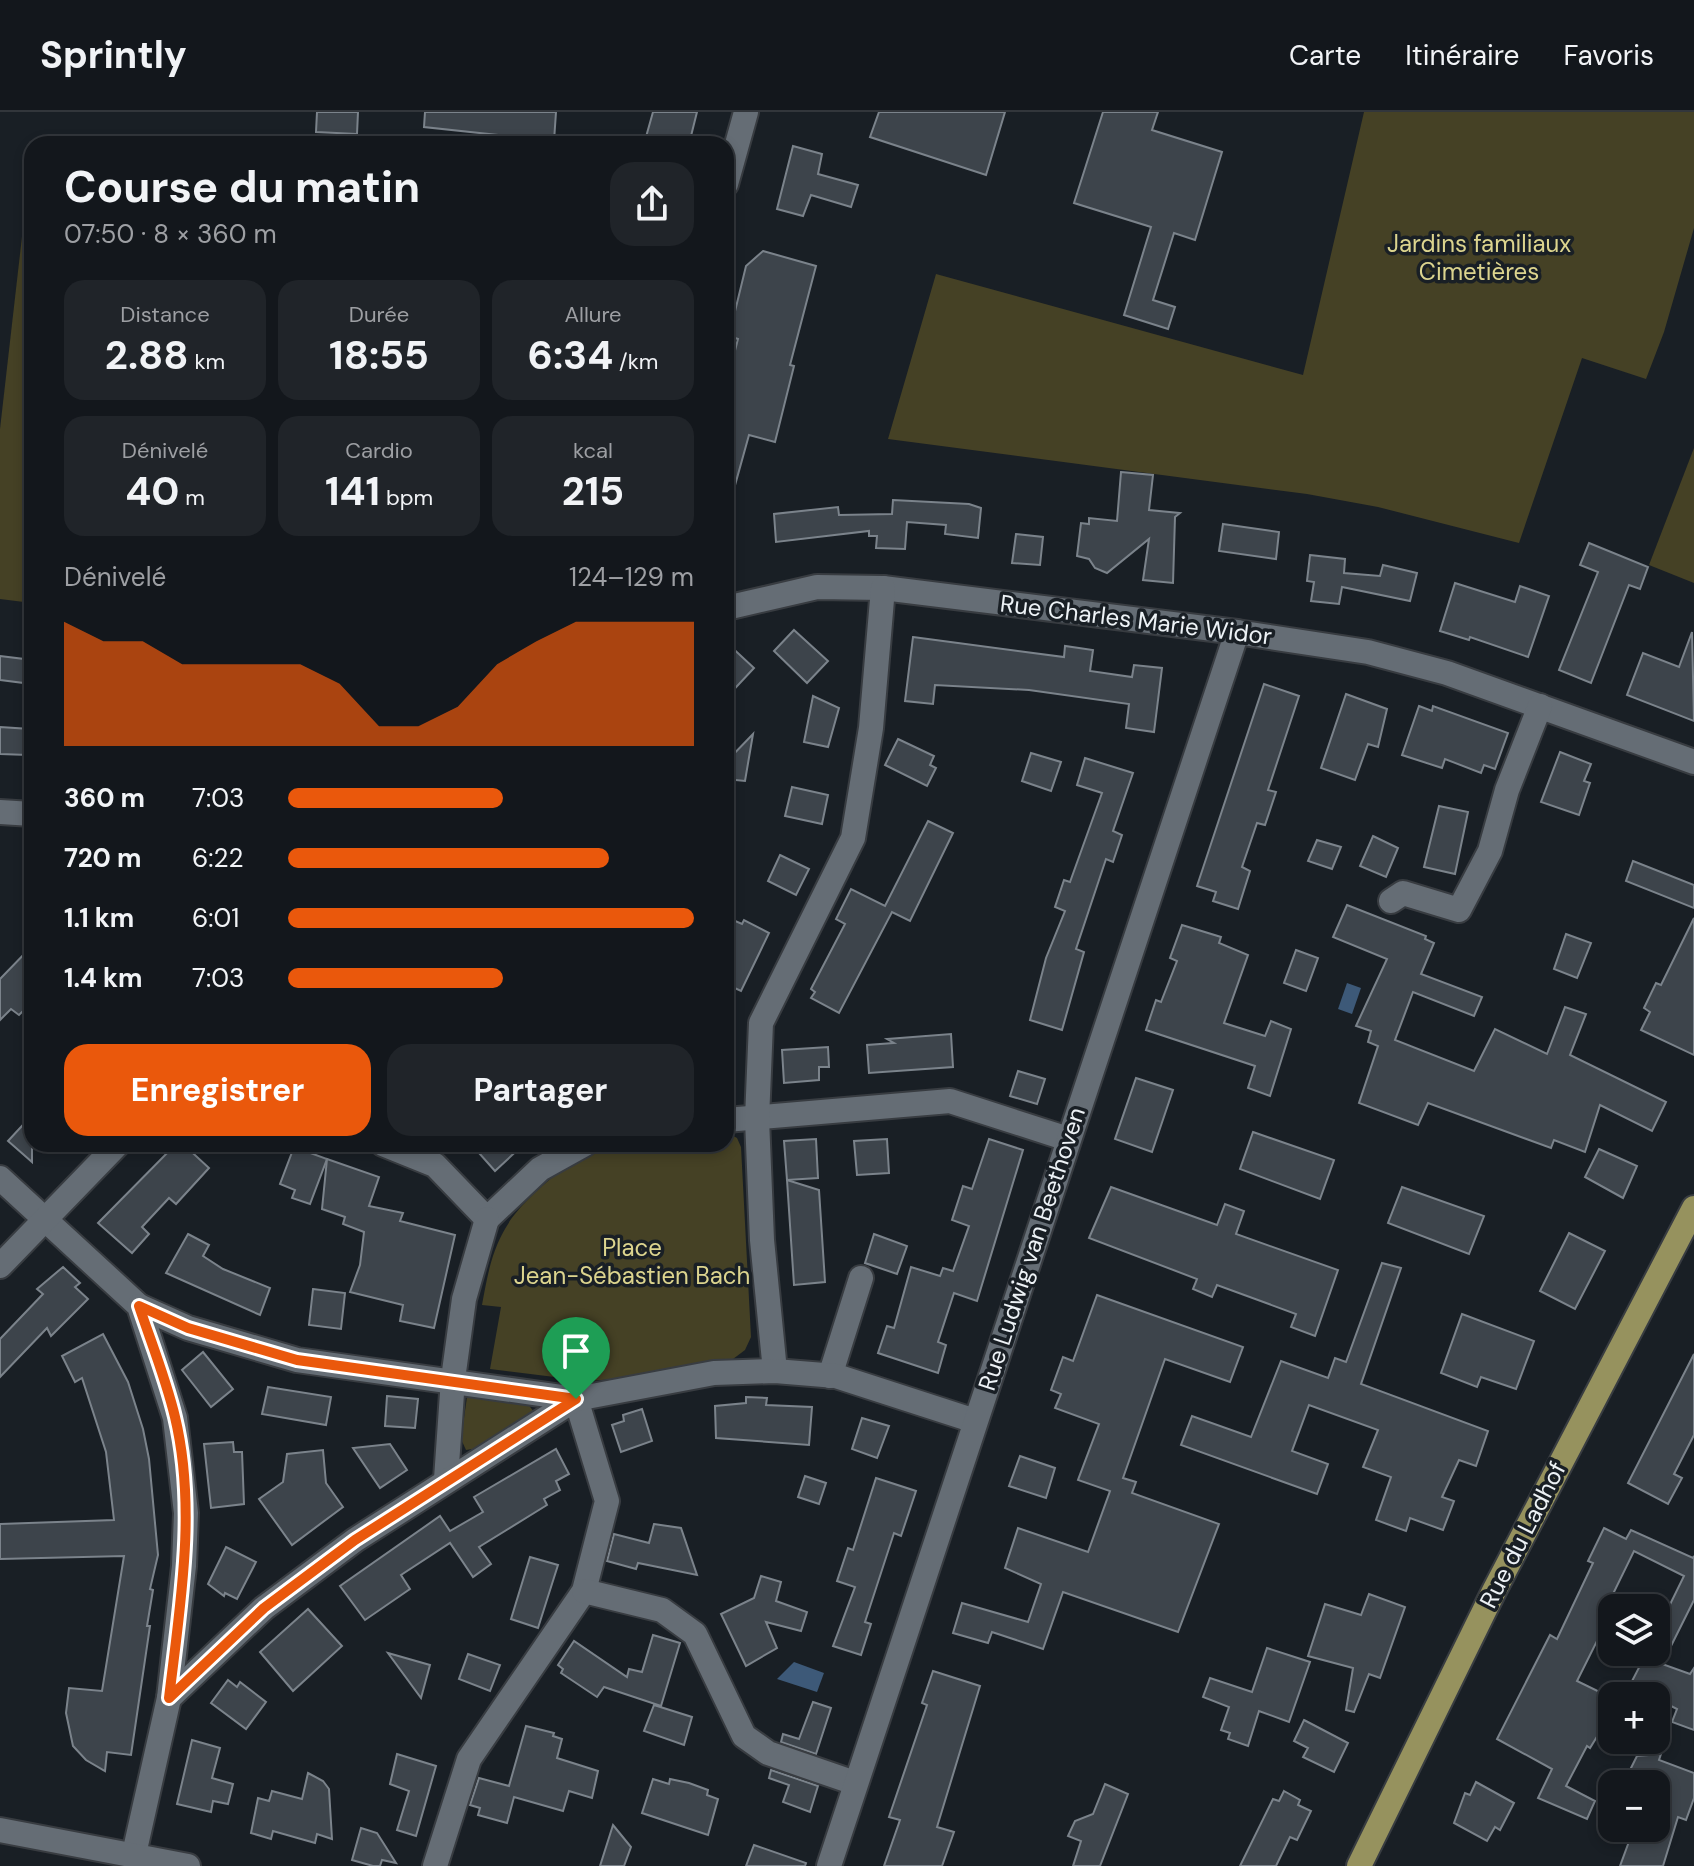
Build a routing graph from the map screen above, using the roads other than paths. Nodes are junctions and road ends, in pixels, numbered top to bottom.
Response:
1 (746, 112) edge
2 (734, 155) edge
3 (883, 588) junction
4 (734, 606) edge
5 (1237, 632) junction
6 (1540, 706) junction
7 (1694, 762) edge
8 (0, 812) edge
9 (24, 814) edge
10 (1391, 901) dead end
11 (757, 1119) junction
12 (734, 1120) edge
13 (1068, 1139) junction
14 (110, 1152) edge
15 (403, 1152) edge
16 (571, 1152) edge
17 (0, 1178) edge
18 (1694, 1208) edge
19 (487, 1219) junction
20 (43, 1220) junction
21 (0, 1266) edge
22 (861, 1278) dead end
23 (139, 1306) junction
24 (775, 1371) junction
25 (830, 1376) junction
26 (453, 1379) junction
27 (576, 1399) junction
28 (975, 1421) junction
29 (446, 1479) junction
30 (584, 1591) junction
31 (169, 1698) junction
32 (855, 1783) junction
33 (0, 1830) edge
34 (134, 1854) junction
35 (188, 1866) edge
36 (435, 1866) edge
37 (829, 1866) edge
38 (1359, 1866) edge

1 - 2 street
3 - 4 street, Rue Charles Marie Widor
3 - 5 street, Rue Charles Marie Widor
3 - 11 street
5 - 6 street, Rue Charles Marie Widor
5 - 13 street, Rue Ludwig van Beethoven
6 - 7 street, Rue Charles Marie Widor
6 - 10 street
8 - 9 street
11 - 12 street
11 - 13 street
11 - 24 street
13 - 28 street, Rue Ludwig van Beethoven
14 - 20 street
15 - 19 street
16 - 19 street
17 - 20 street
18 - 38 main road, Rue du Ladhof
19 - 26 street
20 - 21 street
20 - 23 street
22 - 25 street
23 - 26 street
23 - 31 street
24 - 25 street
24 - 27 street
25 - 28 street
26 - 27 street
26 - 29 street
27 - 29 street
27 - 30 street
28 - 32 street, Rue Ludwig van Beethoven
29 - 31 street
30 - 32 street
30 - 36 street
31 - 34 street
32 - 37 street, Rue Ludwig van Beethoven
33 - 34 street
34 - 35 street

